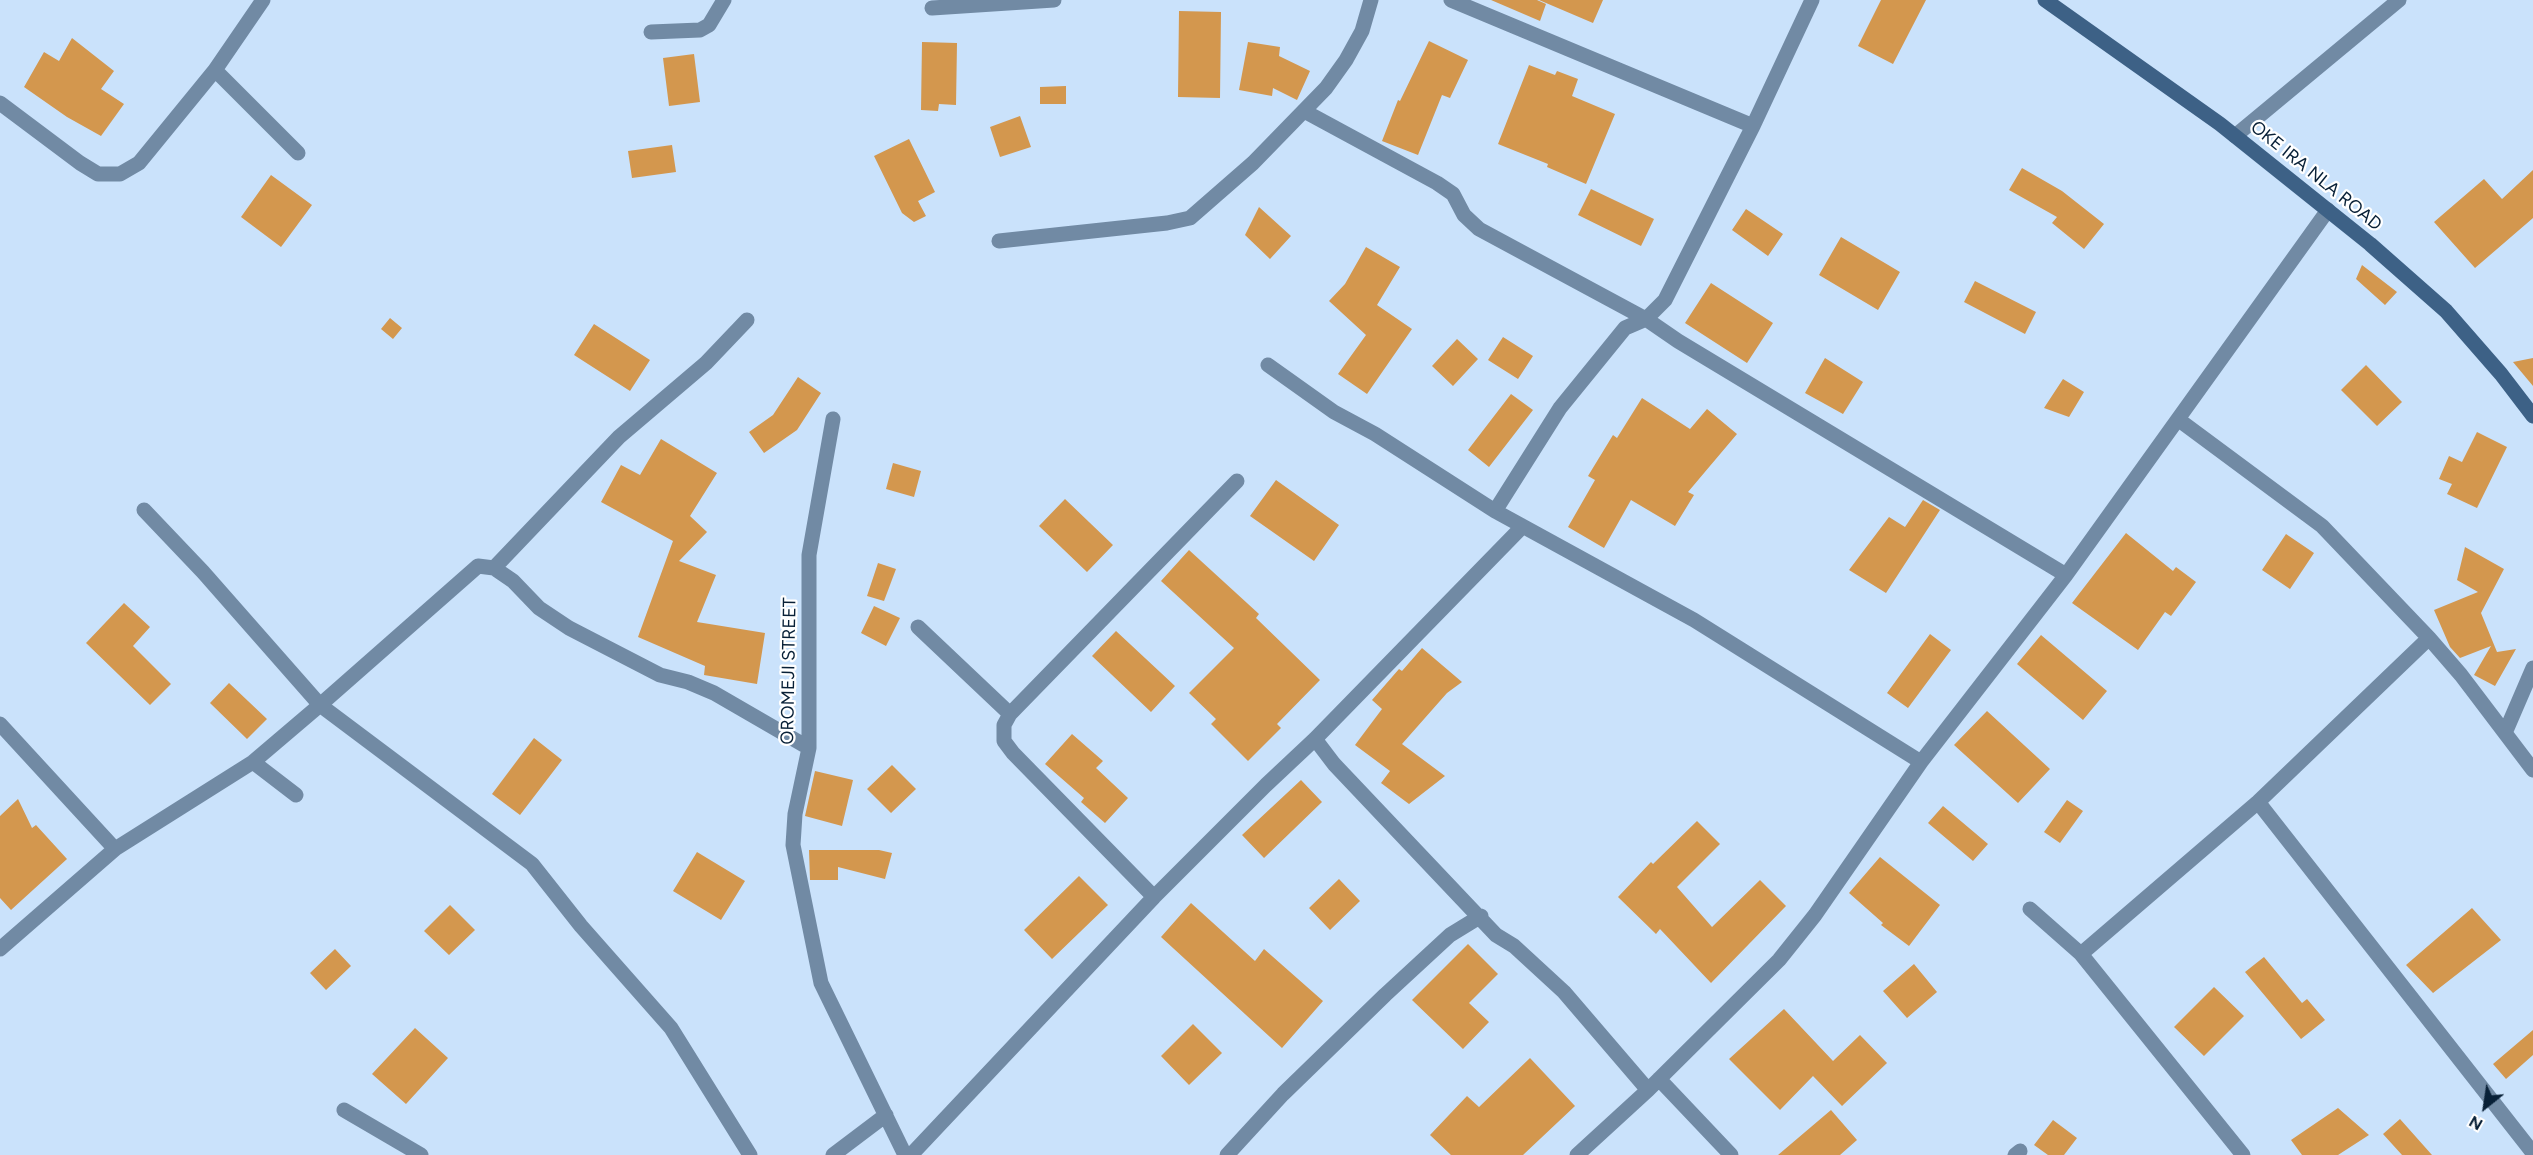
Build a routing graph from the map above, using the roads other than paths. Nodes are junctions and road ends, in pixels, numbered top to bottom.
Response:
1 (263, 0) edge
2 (724, 0) edge
3 (1054, 0) edge
4 (1371, 0) edge
5 (1451, 0) edge
6 (1812, 0) edge
7 (2045, 0) edge
8 (2399, 0) edge
9 (932, 8) dead end
10 (651, 32) dead end
11 (215, 70) junction
12 (0, 103) edge
13 (1304, 111) junction
14 (1753, 126) junction
15 (2235, 136) junction
16 (298, 153) dead end
17 (2328, 210) junction
18 (999, 241) dead end
19 (1646, 319) junction
20 (747, 320) dead end
21 (1268, 365) dead end
22 (2533, 416) edge
23 (833, 419) dead end
24 (2179, 420) junction
25 (1237, 481) dead end
26 (144, 510) dead end
27 (1494, 511) junction
28 (1522, 527) junction
29 (494, 568) junction
30 (2066, 575) junction
31 (918, 627) dead end
32 (2429, 638) junction
33 (2533, 668) edge
34 (320, 705) junction
35 (1010, 714) junction
36 (0, 724) edge
37 (2505, 733) junction
38 (1315, 739) junction
39 (809, 748) junction
40 (253, 762) junction
41 (1921, 762) junction
42 (2533, 770) edge
43 (296, 795) dead end
44 (2258, 802) junction
45 (115, 849) junction
46 (1154, 897) junction
47 (2030, 909) dead end
48 (1481, 916) junction
49 (0, 950) edge
50 (2081, 954) junction
51 (1654, 1085) junction
52 (344, 1110) dead end
53 (886, 1115) junction
54 (2533, 1153) edge
55 (421, 1155) edge
56 (750, 1155) edge
57 (833, 1155) edge
58 (905, 1155) edge
59 (911, 1155) edge
60 (1227, 1155) edge
61 (1577, 1155) edge
62 (1731, 1155) edge
63 (2243, 1155) edge

1 - 11 street
2 - 10 street
3 - 9 street
4 - 13 street
5 - 14 street
6 - 14 street
7 - 15 street, OKE IRA NLA ROAD
8 - 15 street
11 - 12 street
11 - 16 street
13 - 18 street
13 - 19 street
14 - 19 street
15 - 17 street, OKE IRA NLA ROAD
17 - 22 street, OKE IRA NLA ROAD
17 - 24 street
19 - 27 street
19 - 30 street
20 - 29 street
21 - 27 street
23 - 39 street, OROMEJI STREET
24 - 30 street
24 - 32 street
25 - 35 street
26 - 34 street
27 - 28 street
28 - 38 street
28 - 41 street
29 - 34 street
29 - 39 street
30 - 41 street
31 - 35 street
32 - 37 street
32 - 44 street
33 - 37 street
34 - 40 street
34 - 56 street
35 - 46 street
36 - 45 street
37 - 42 street
38 - 46 street
38 - 48 street
39 - 53 street, OROMEJI STREET
40 - 43 street
40 - 45 street
41 - 51 street
44 - 50 street
44 - 54 street
45 - 49 street
46 - 59 street
47 - 50 street
48 - 51 street
48 - 60 street
50 - 63 street
51 - 61 street
51 - 62 street
52 - 55 street
53 - 57 street
53 - 58 street, OROMEJI STREET

